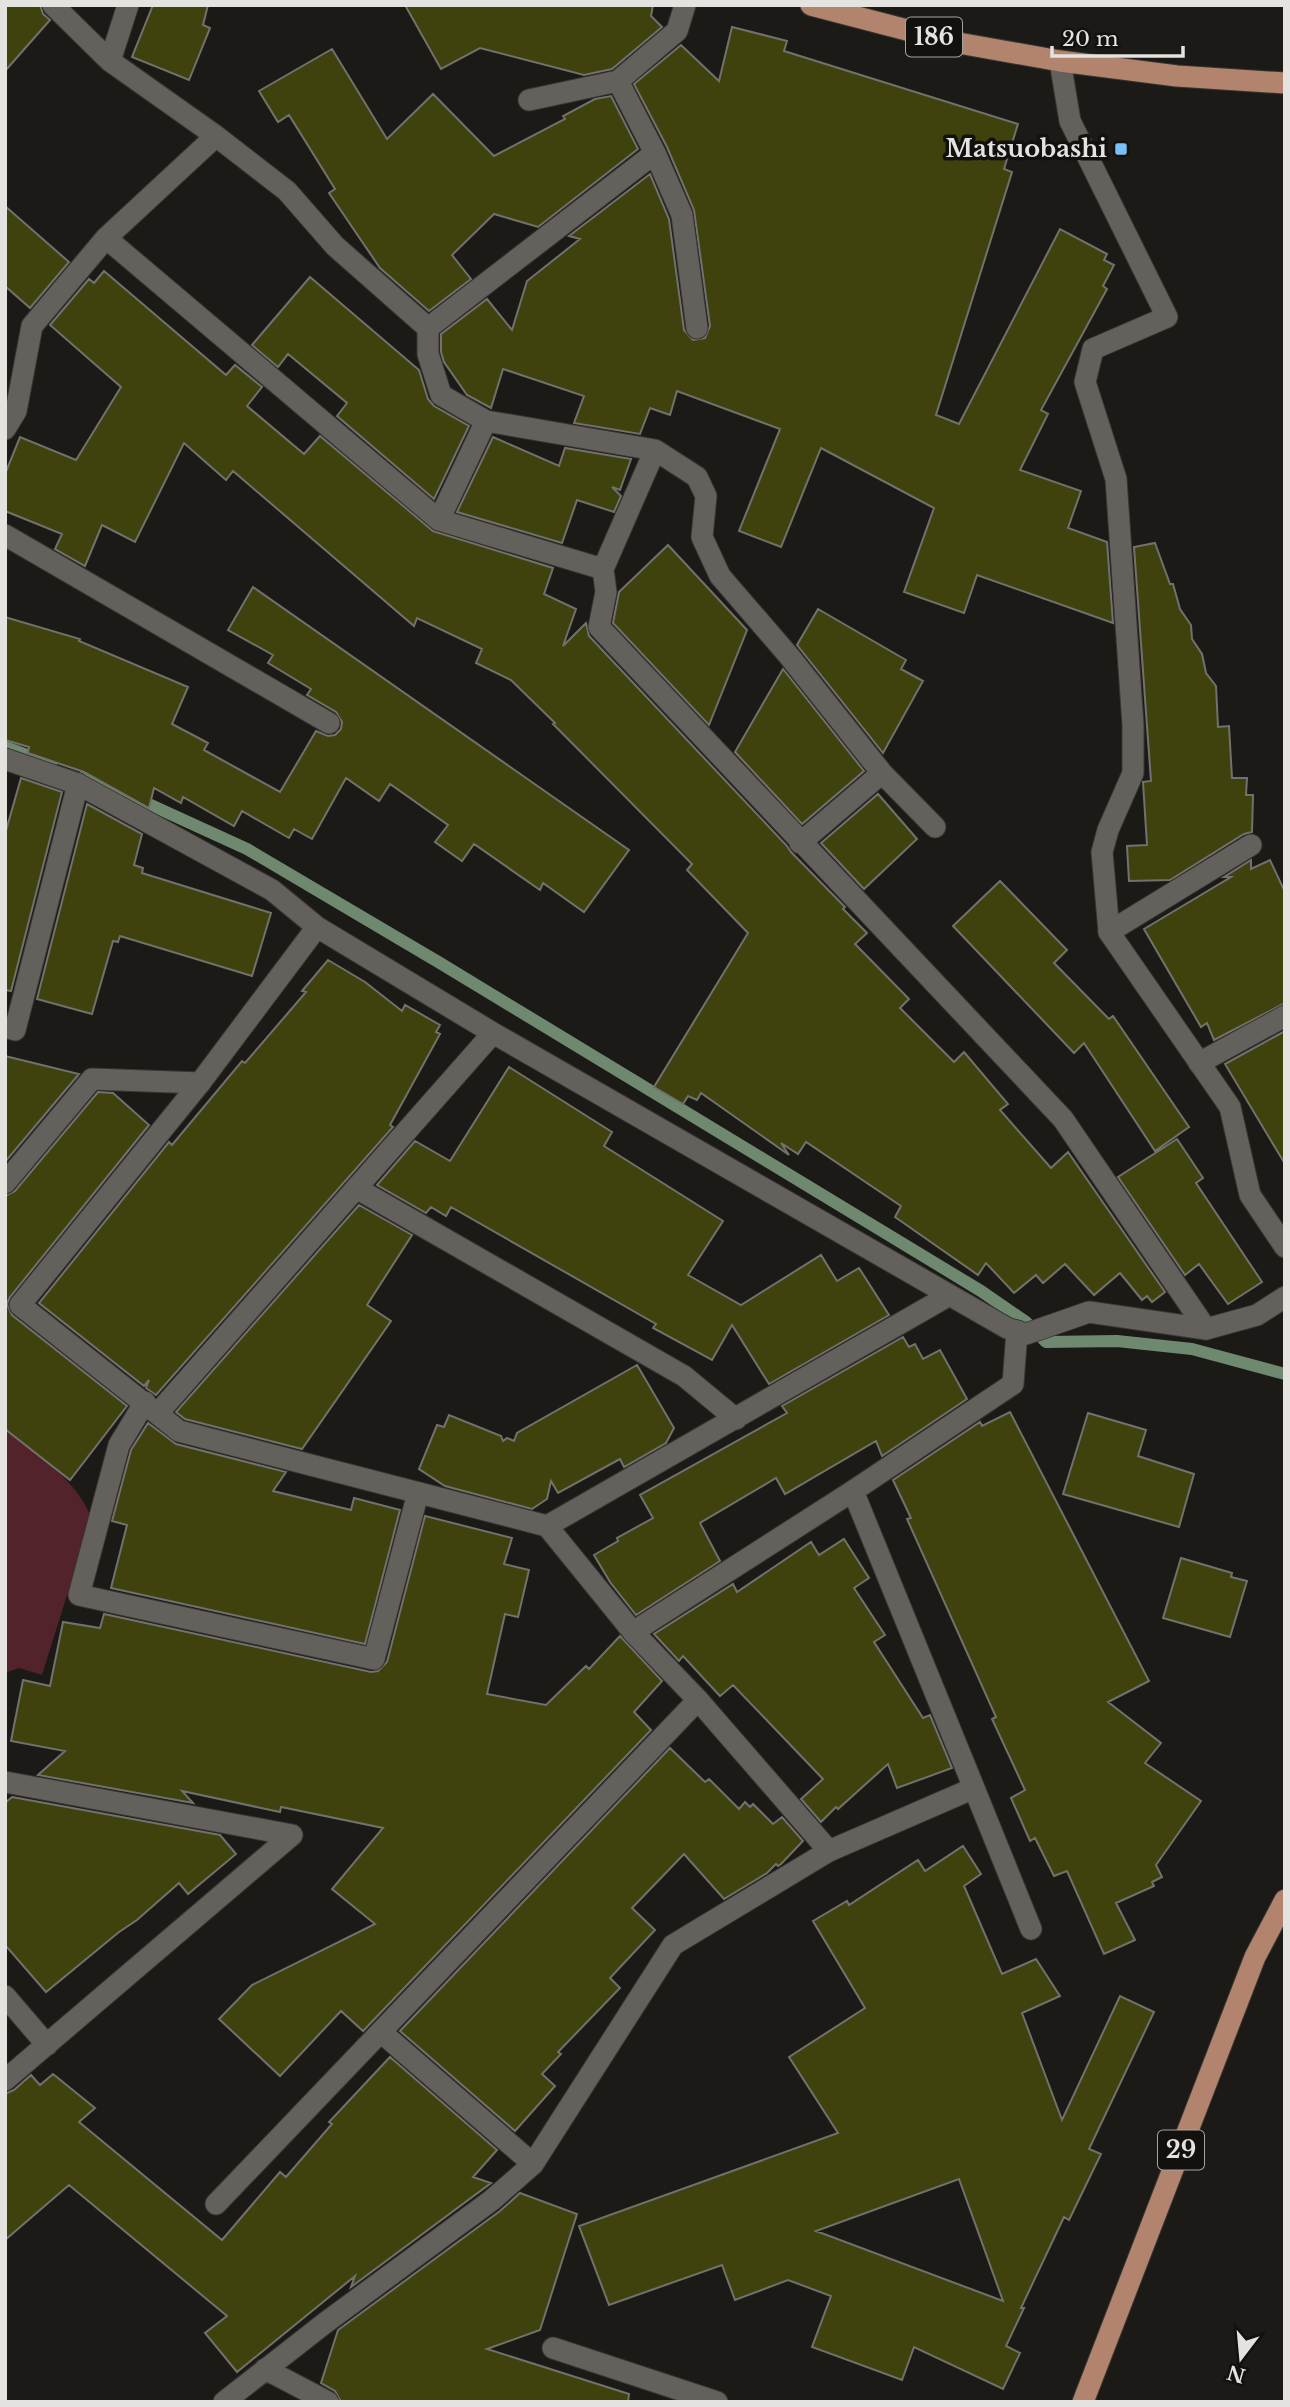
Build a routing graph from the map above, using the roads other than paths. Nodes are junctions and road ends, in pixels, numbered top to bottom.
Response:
1 (53, 5) edge
2 (128, 5) edge
3 (685, 5) edge
4 (811, 5) edge
5 (110, 61) junction
6 (1060, 61) junction
7 (618, 81) junction
8 (1285, 83) edge
9 (529, 100) dead end
10 (216, 136) junction
11 (654, 153) junction
12 (106, 238) junction
13 (428, 328) junction
14 (697, 328) dead end
15 (486, 421) junction
16 (5, 429) edge
17 (655, 450) junction
18 (439, 520) junction
19 (5, 535) edge
20 (603, 569) junction
21 (329, 723) dead end
22 (5, 759) edge
23 (881, 773) junction
24 (78, 784) junction
25 (935, 827) dead end
26 (800, 843) junction
27 (1251, 845) dead end
28 (317, 927) junction
29 (1109, 932) junction
30 (1285, 1016) edge
31 (5, 1027) edge
32 (493, 1034) junction
33 (1199, 1063) junction
34 (200, 1083) junction
35 (5, 1183) edge
36 (356, 1188) junction
37 (1285, 1247) edge
38 (948, 1296) junction
39 (1285, 1297) edge
40 (1206, 1329) junction
41 (1017, 1331) junction
42 (151, 1407) junction
43 (736, 1419) junction
44 (853, 1491) junction
45 (418, 1493) junction
46 (547, 1526) junction
47 (633, 1632) junction
48 (698, 1700) junction
49 (5, 1782) edge
50 (974, 1788) junction
51 (829, 1851) junction
52 (1285, 1900) edge
53 (1031, 1929) dead end
54 (5, 1996) edge
55 (381, 2032) junction
56 (47, 2045) junction
57 (5, 2080) edge
58 (533, 2164) junction
59 (216, 2203) dead end
60 (553, 2348) dead end
61 (265, 2369) junction
62 (224, 2402) edge
63 (328, 2402) edge
64 (717, 2402) edge
65 (1083, 2402) edge

1 - 5 street
2 - 5 street
3 - 7 street
4 - 6 main road, 186
5 - 10 street
6 - 8 main road, 186
6 - 29 street
7 - 9 street
7 - 11 street
10 - 12 street
10 - 13 street
11 - 13 street
11 - 14 street
12 - 16 street
12 - 18 street
13 - 15 street
15 - 17 street
15 - 18 street
17 - 20 street
17 - 23 street
18 - 20 street
19 - 21 street
20 - 26 street
22 - 24 street
23 - 25 street
23 - 26 street
24 - 28 street
24 - 31 street
26 - 40 street
27 - 29 street
28 - 32 street
28 - 34 street
29 - 33 street
30 - 33 street
32 - 36 street
32 - 38 street
33 - 37 street
34 - 35 street
34 - 42 street
36 - 42 street
36 - 43 street
38 - 41 street
38 - 43 street
39 - 40 street
40 - 41 street
41 - 44 street
42 - 45 street
42 - 45 street
43 - 46 street
44 - 47 street
44 - 50 street
45 - 46 street
46 - 47 street
47 - 48 street
48 - 51 street
48 - 55 street
49 - 56 street
50 - 51 street
50 - 53 street
51 - 58 street
52 - 65 main road, 29
54 - 56 street
55 - 58 street
55 - 59 street
56 - 57 street
58 - 61 street
60 - 64 street
61 - 62 street
61 - 63 street

